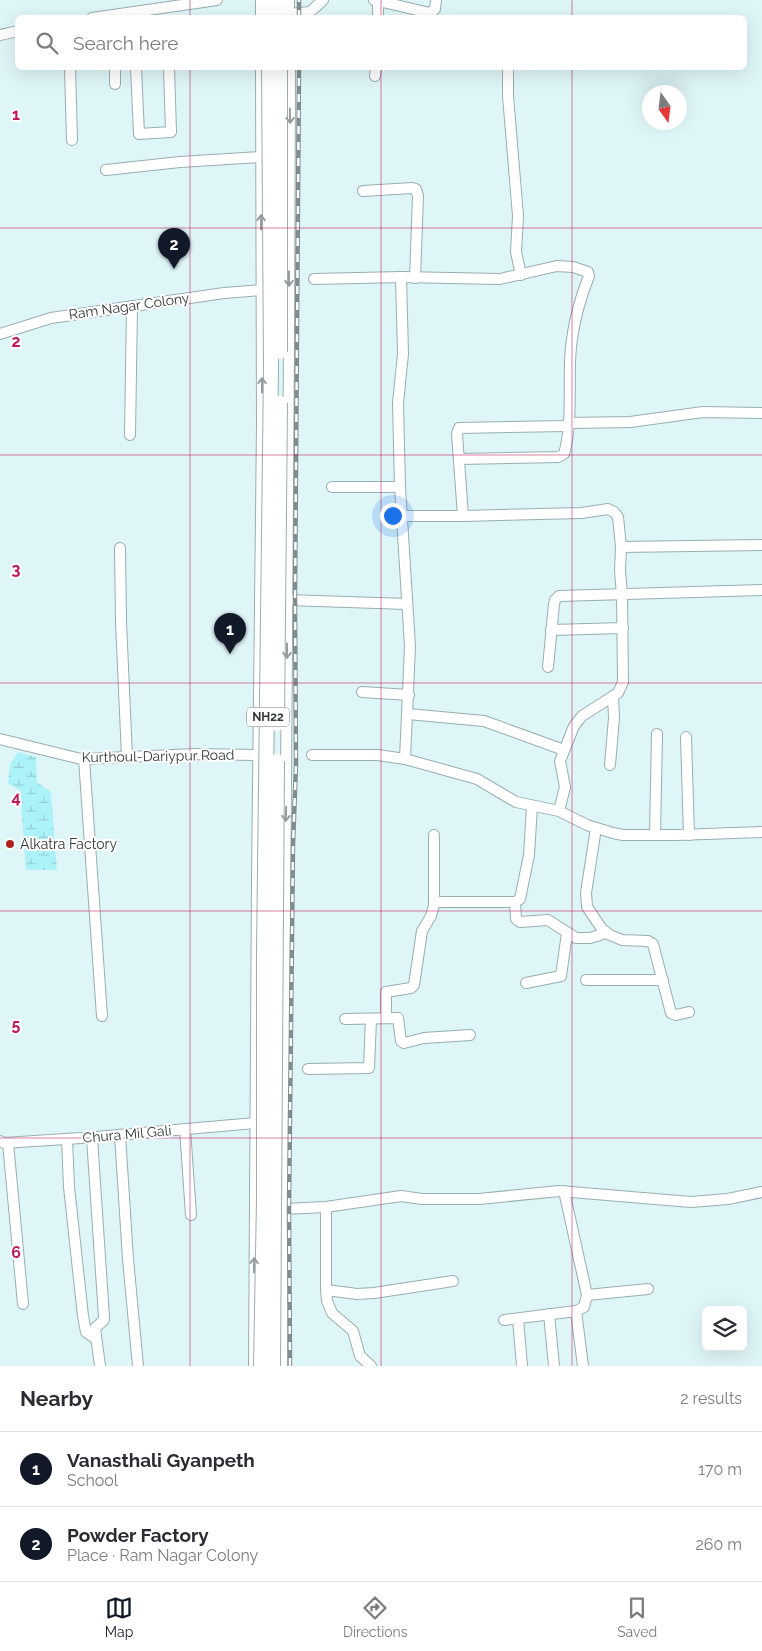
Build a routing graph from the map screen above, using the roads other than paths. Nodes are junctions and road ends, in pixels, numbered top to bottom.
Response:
1 (217, 0) edge
2 (261, 0) edge
3 (269, 0) edge
4 (280, 0) edge
5 (289, 0) edge
6 (323, 0) edge
7 (376, 0) edge
8 (436, 0) edge
9 (168, 12) edge
10 (134, 14) edge
11 (438, 14) edge
12 (261, 15) edge
13 (269, 15) edge
14 (286, 15) edge
15 (286, 15) edge
16 (292, 15) edge
17 (378, 15) edge
18 (15, 32) edge
19 (0, 35) edge
20 (70, 70) edge
21 (114, 70) edge
22 (136, 70) edge
23 (170, 70) edge
24 (261, 70) edge
25 (269, 70) edge
26 (280, 70) edge
27 (290, 70) edge
28 (508, 70) edge
29 (115, 84) dead end
30 (72, 140) dead end
31 (261, 157) junction
32 (106, 170) dead end
33 (363, 191) dead end
34 (261, 241) junction
35 (290, 243) junction
36 (521, 275) junction
37 (401, 278) junction
38 (415, 278) junction
39 (314, 279) dead end
40 (261, 290) junction
41 (132, 306) junction
42 (0, 334) edge
43 (762, 413) edge
44 (568, 425) junction
45 (130, 435) dead end
46 (459, 459) junction
47 (332, 486) dead end
48 (400, 487) junction
49 (403, 516) junction
50 (463, 516) junction
51 (762, 545) edge
52 (621, 547) junction
53 (120, 548) dead end
54 (762, 590) edge
55 (622, 595) junction
56 (287, 600) junction
57 (407, 604) junction
58 (622, 628) junction
59 (551, 630) junction
60 (548, 667) dead end
61 (362, 692) dead end
62 (409, 694) junction
63 (260, 697) junction
64 (613, 697) junction
65 (287, 698) junction
66 (408, 714) junction
67 (657, 734) dead end
68 (686, 737) dead end
69 (0, 740) edge
70 (564, 750) junction
71 (259, 755) junction
72 (312, 755) dead end
73 (127, 757) junction
74 (84, 759) junction
75 (405, 759) junction
76 (610, 765) dead end
77 (532, 806) junction
78 (559, 811) junction
79 (596, 828) junction
80 (762, 832) edge
81 (434, 835) dead end
82 (655, 835) junction
83 (689, 835) junction
84 (515, 902) junction
85 (434, 903) junction
86 (567, 933) junction
87 (606, 933) junction
88 (586, 980) dead end
89 (663, 980) junction
90 (526, 982) dead end
91 (689, 1012) dead end
92 (102, 1016) dead end
93 (386, 1018) junction
94 (344, 1019) dead end
95 (371, 1019) junction
96 (470, 1035) dead end
97 (308, 1069) dead end
98 (256, 1096) junction
99 (283, 1097) junction
100 (255, 1123) junction
101 (185, 1128) junction
102 (120, 1135) junction
103 (92, 1138) junction
104 (68, 1139) junction
105 (4, 1142) edge
106 (564, 1191) junction
107 (762, 1192) edge
108 (326, 1207) junction
109 (283, 1209) junction
110 (191, 1215) dead end
111 (453, 1281) dead end
112 (648, 1289) dead end
113 (326, 1290) junction
114 (587, 1295) junction
115 (23, 1304) dead end
116 (576, 1311) junction
117 (549, 1314) junction
118 (518, 1318) junction
119 (504, 1320) dead end
120 (254, 1331) junction
121 (282, 1331) junction
122 (96, 1339) junction
123 (100, 1366) edge
124 (138, 1366) edge
125 (254, 1366) edge
126 (261, 1366) edge
127 (273, 1366) edge
128 (282, 1366) edge
129 (371, 1366) edge
130 (522, 1366) edge
131 (554, 1366) edge
132 (582, 1366) edge

1 - 9 street
2 - 12 street
3 - 13 highway
4 - 14 highway
5 - 15 street
6 - 16 street
7 - 11 street
7 - 17 street
8 - 11 street
9 - 10 street
18 - 19 street
20 - 30 street
21 - 29 street
22 - 23 street
24 - 31 street
25 - 126 highway, NH22, bridge
26 - 127 highway, NH22, bridge
27 -> 35 street
28 - 36 street
31 - 32 street
34 -> 31 street
33 - 38 street
34 - 35 street
34 - 40 street
35 -> 56 street
36 - 38 street
36 - 44 street
37 - 38 street
37 - 39 street
37 - 48 street
40 - 41 street, Ram Nagar Colony
63 -> 40 street
41 - 42 street, Ram Nagar Colony
41 - 45 street
43 - 44 street
44 - 46 street
44 - 46 street
46 - 50 street
47 - 48 street
48 - 49 street
49 - 50 street
49 - 57 street
50 - 52 street
51 - 52 street
52 - 55 street
53 - 73 street
54 - 55 street
55 - 58 street
55 - 59 street
56 - 57 street
56 -> 65 street
57 - 62 street
58 - 59 street
58 - 64 street
59 - 60 street
61 - 62 street
62 - 66 street
63 - 65 street
63 - 71 street
64 - 70 street
64 - 76 street
65 -> 99 street
66 - 70 street
66 - 75 street
67 - 82 street
68 - 83 street
69 - 74 street, Kurthoul-Dariypur Road
70 - 78 street
71 - 73 street, Kurthoul-Dariypur Road
71 - 98 street
72 - 75 street
73 - 74 street, Kurthoul-Dariypur Road
74 - 92 street
75 - 77 street
77 - 78 street
77 - 84 street
78 - 79 street
79 - 82 street
79 - 87 street
80 - 83 street
81 - 85 street
82 - 83 street
84 - 85 street
84 - 86 street
85 - 93 street
86 - 87 street
86 - 90 street
87 - 89 street
88 - 89 street
89 - 91 street
93 - 95 street
93 - 96 street
94 - 95 street
95 - 97 street
98 - 99 street
98 - 100 street
99 - 109 street
100 - 101 street, Chura Mil Gali
120 -> 100 street
101 - 102 street, Chura Mil Gali
101 - 110 street
102 - 103 street, Chura Mil Gali
102 - 124 street
103 - 104 street, Chura Mil Gali
103 - 122 street
104 - 105 street, Chura Mil Gali
104 - 122 street
105 - 115 street
106 - 107 street
106 - 108 street
106 - 114 street
108 - 109 street
108 - 113 street
109 - 121 street
111 - 113 street
112 - 114 street
113 - 129 street
114 - 116 street
116 - 117 street
116 - 132 street
117 - 118 street
117 - 131 street
118 - 119 street
118 - 130 street
120 - 121 street
120 - 125 street
121 - 128 street
122 - 123 street

